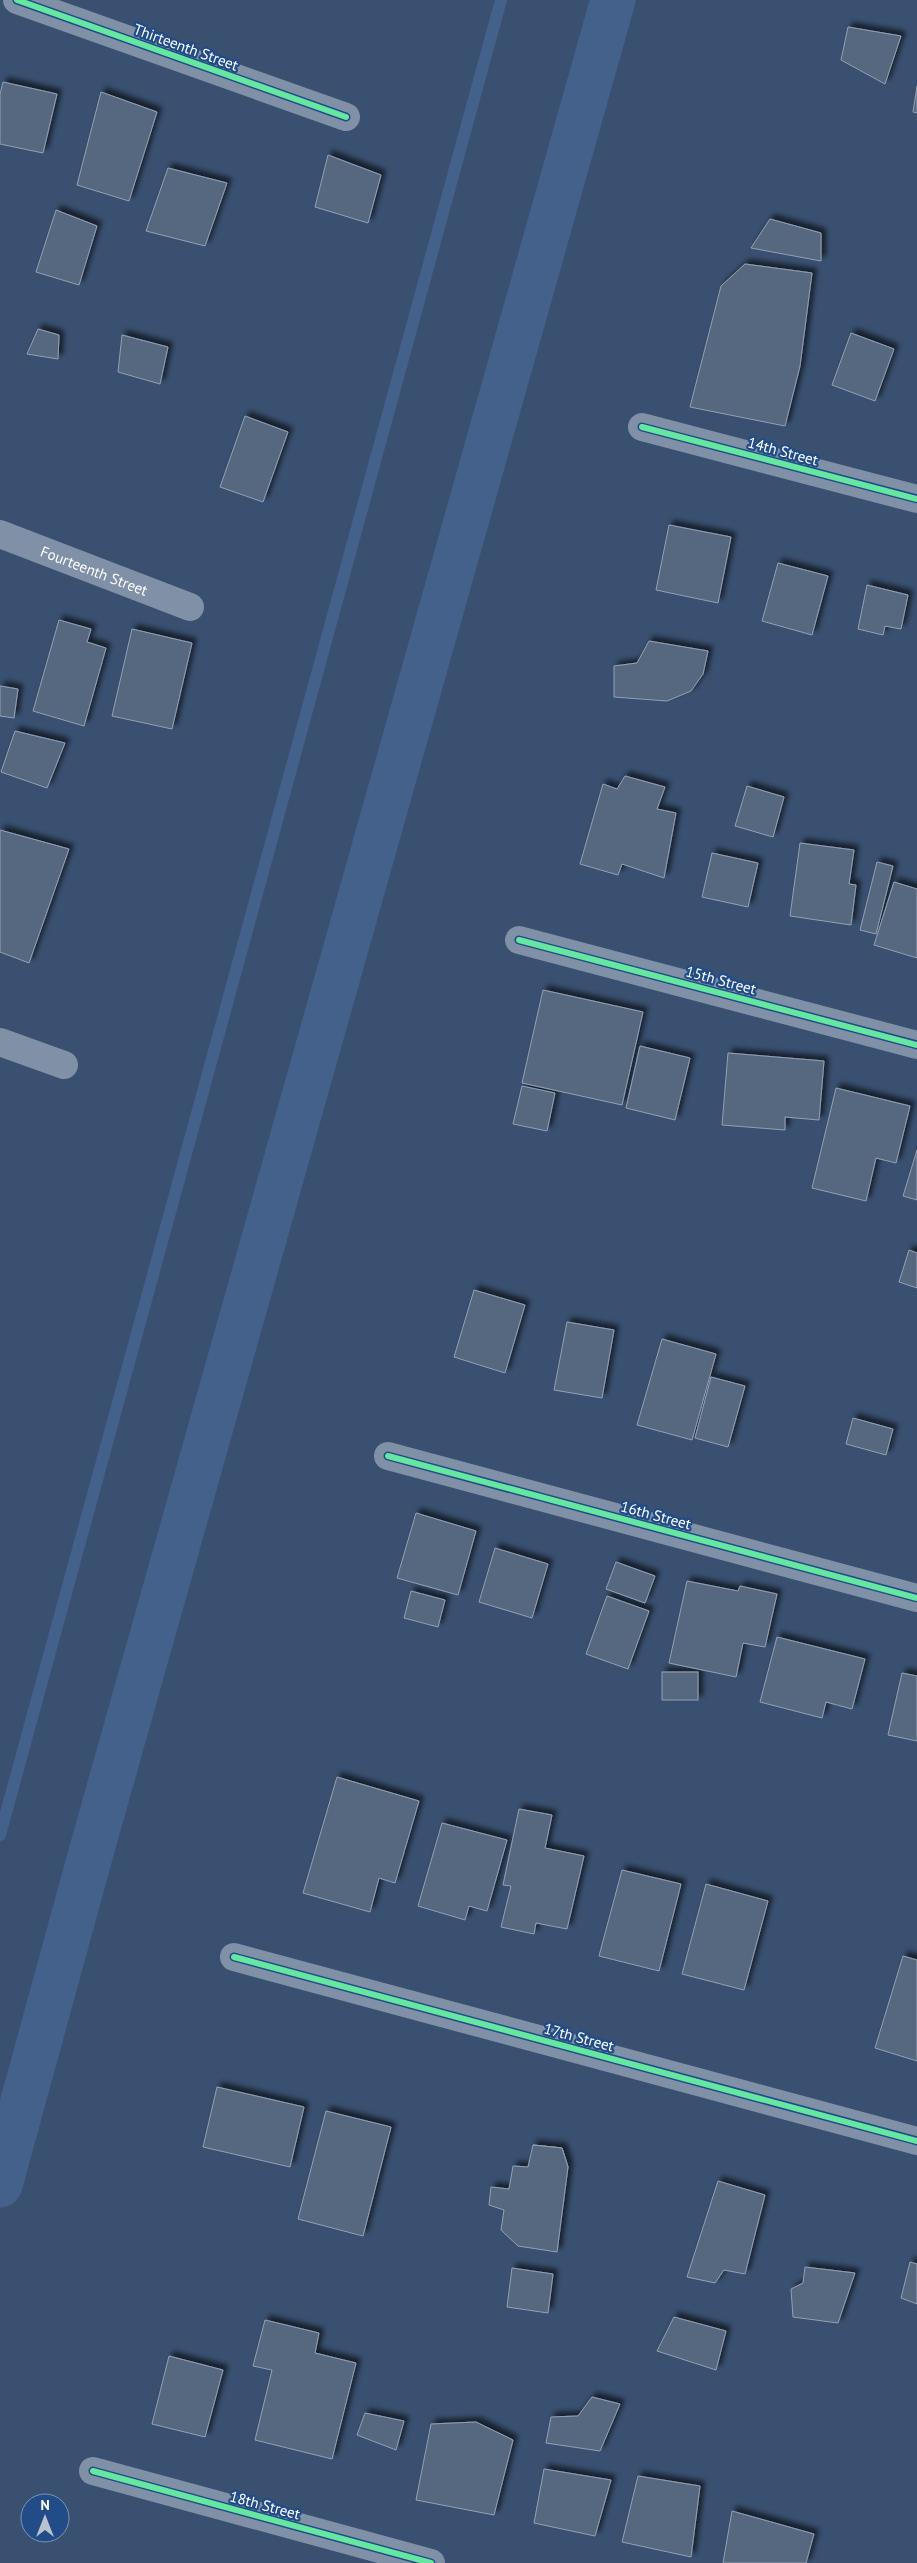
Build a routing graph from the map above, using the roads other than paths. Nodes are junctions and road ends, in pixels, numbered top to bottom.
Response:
1 (17, 0) edge
2 (346, 117) dead end
3 (642, 427) dead end
4 (917, 499) edge
5 (0, 534) edge
6 (190, 607) dead end
7 (519, 940) dead end
8 (0, 1042) edge
9 (917, 1045) edge
10 (64, 1065) dead end
11 (388, 1456) dead end
12 (917, 1598) edge
13 (234, 1957) dead end
14 (917, 2141) edge
15 (93, 2472) dead end
16 (431, 2563) edge

1 - 2 street, Thirteenth Street
3 - 4 street, 14th Street
5 - 6 street, Fourteenth Street
7 - 9 street, 15th Street
8 - 10 street
11 - 12 street, 16th Street
13 - 14 street, 17th Street
15 - 16 street, 18th Street

